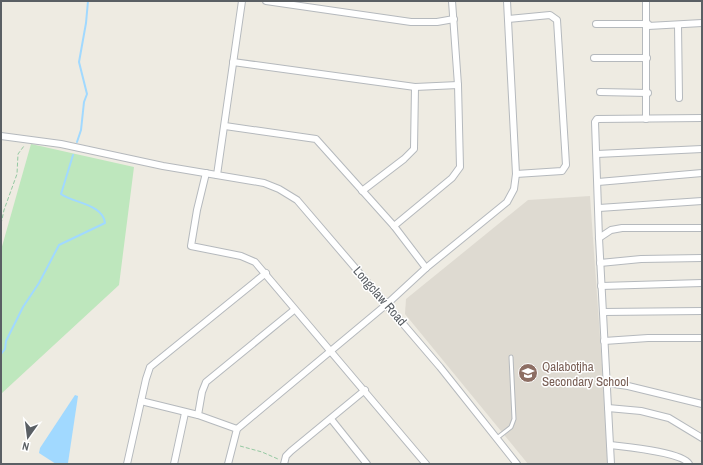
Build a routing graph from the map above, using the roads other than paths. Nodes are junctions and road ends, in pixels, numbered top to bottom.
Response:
1 (242, 1) edge
2 (266, 1) edge
3 (452, 1) edge
4 (507, 1) edge
5 (646, 1) edge
6 (454, 19) junction
7 (508, 19) junction
8 (702, 23) edge
9 (596, 24) dead end
10 (648, 25) junction
11 (678, 25) junction
12 (594, 58) dead end
13 (647, 58) junction
14 (233, 62) junction
15 (458, 85) junction
16 (415, 87) junction
17 (600, 92) dead end
18 (648, 93) junction
19 (679, 98) dead end
20 (702, 118) edge
21 (646, 119) junction
22 (225, 126) junction
23 (1, 136) edge
24 (702, 149) edge
25 (597, 154) junction
26 (702, 173) edge
27 (212, 174) junction
28 (516, 174) junction
29 (598, 182) junction
30 (362, 191) junction
31 (702, 201) edge
32 (599, 208) junction
33 (394, 226) junction
34 (702, 228) edge
35 (599, 238) junction
36 (702, 258) edge
37 (600, 263) junction
38 (426, 268) junction
39 (266, 273) junction
40 (702, 283) edge
41 (601, 286) junction
42 (387, 304) junction
43 (294, 310) junction
44 (702, 311) edge
45 (603, 312) junction
46 (702, 338) edge
47 (604, 341) junction
48 (330, 350) junction
49 (512, 357) dead end
50 (607, 383) junction
51 (365, 390) junction
52 (141, 401) junction
53 (702, 404) edge
54 (608, 408) junction
55 (185, 413) junction
56 (198, 415) junction
57 (330, 419) junction
58 (237, 429) junction
59 (497, 438) junction
60 (702, 438) edge
61 (610, 445) junction
62 (285, 463) edge
63 (127, 464) edge
64 (174, 464) edge
65 (228, 464) edge
66 (367, 464) edge
67 (426, 464) edge
68 (517, 464) edge
69 (611, 464) edge
70 (689, 464) edge

1 - 14 street
2 - 6 street
3 - 6 street
4 - 7 street
5 - 10 street
6 - 15 street
7 - 28 street
7 - 28 street
8 - 11 street
9 - 10 street
10 - 11 street
10 - 13 street
11 - 19 street
12 - 13 street
13 - 18 street
14 - 16 street
14 - 22 street
15 - 16 street
15 - 33 street
16 - 30 street
17 - 18 street
18 - 21 street
20 - 21 street
21 - 25 street
22 - 27 street
22 - 30 street
23 - 27 street, Longclaw Road
24 - 25 street
25 - 29 street
26 - 29 street
27 - 39 street
27 - 42 street, Longclaw Road
28 - 38 street
29 - 32 street
30 - 33 street
31 - 32 street
32 - 35 street
33 - 38 street
34 - 35 street
35 - 37 street
36 - 37 street
37 - 41 street
38 - 42 street
39 - 43 street
39 - 52 street
40 - 41 street
41 - 45 street
42 - 48 street
42 - 59 street, Longclaw Road
43 - 48 street
43 - 56 street
44 - 45 street
45 - 47 street
46 - 47 street
47 - 50 street
48 - 51 street
48 - 58 street
49 - 59 lane
50 - 53 street
50 - 54 street
51 - 57 street
51 - 67 street
52 - 55 street
52 - 63 street
54 - 60 street
54 - 61 street
55 - 56 street
55 - 64 street
56 - 58 street
57 - 62 street
57 - 66 street
58 - 65 street
59 - 68 street, Longclaw Road
61 - 69 street
61 - 70 street

